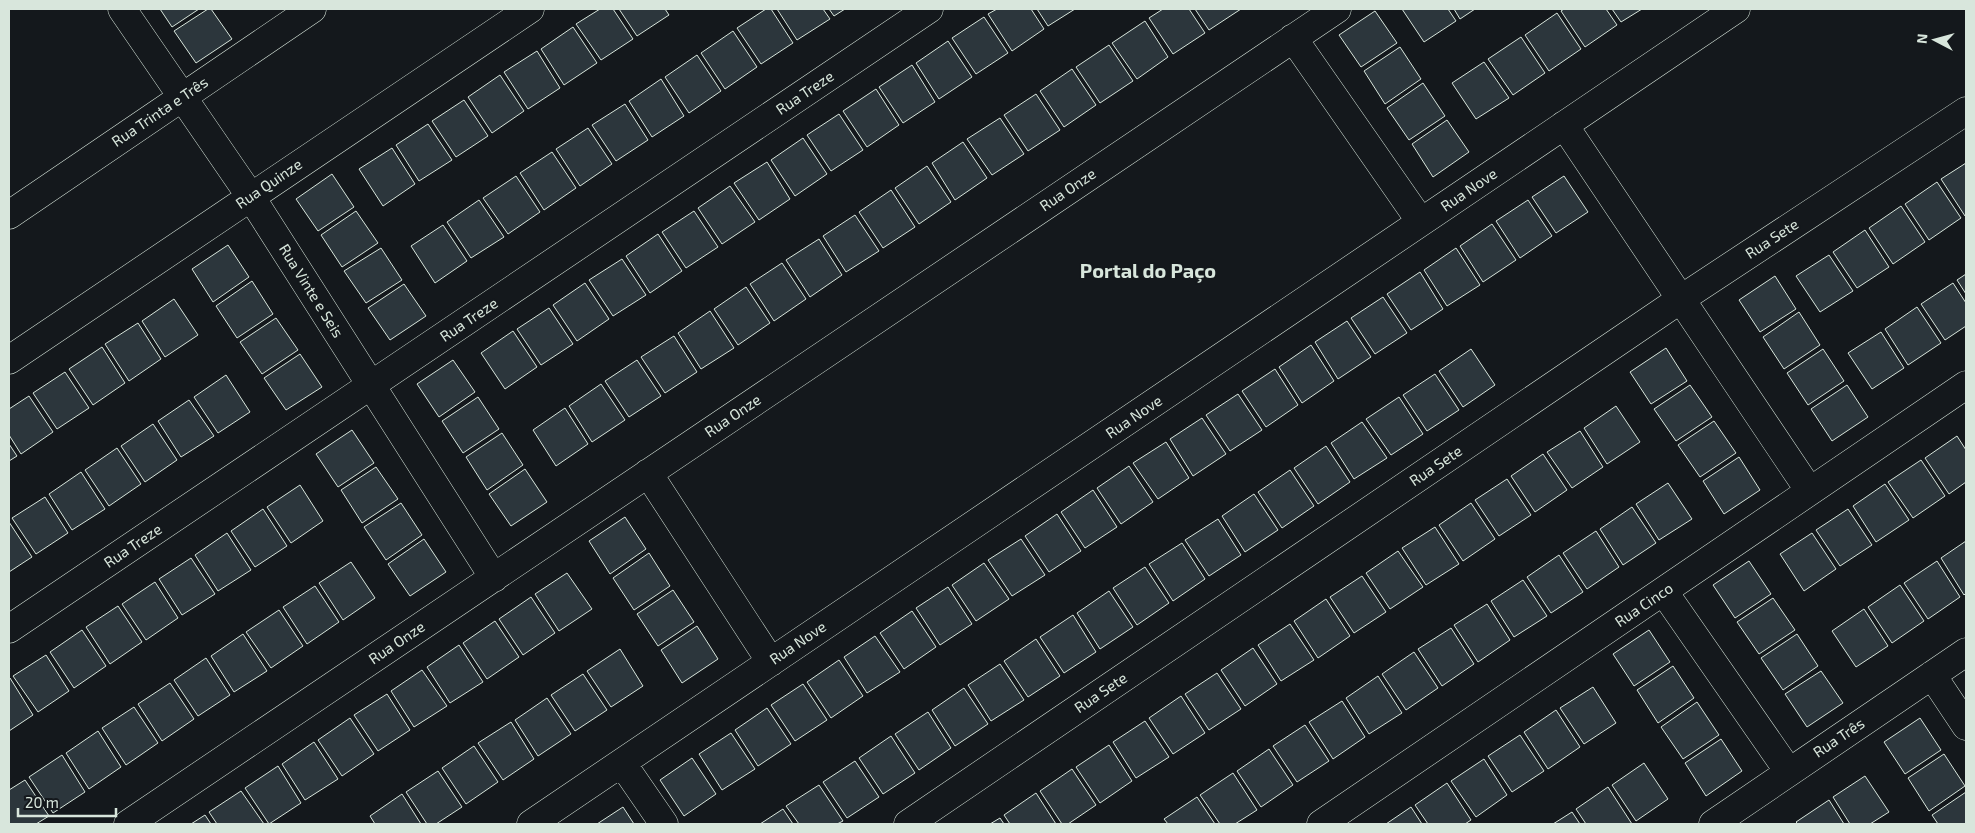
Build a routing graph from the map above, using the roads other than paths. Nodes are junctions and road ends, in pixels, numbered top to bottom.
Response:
1 (122, 9) edge
2 (312, 9) edge
3 (530, 9) edge
4 (929, 9) edge
5 (1337, 9) edge
6 (1736, 9) edge
7 (1293, 38) junction
8 (182, 97) junction
9 (1966, 111) edge
10 (1564, 125) junction
11 (251, 197) junction
12 (9, 215) edge
13 (1421, 222) junction
14 (1681, 299) junction
15 (9, 360) edge
16 (1966, 385) edge
17 (372, 386) junction
18 (648, 474) junction
19 (1810, 490) junction
20 (494, 578) junction
21 (1664, 592) junction
22 (9, 629) edge
23 (1966, 652) edge
24 (771, 662) junction
25 (1932, 675) junction
26 (1966, 726) edge
27 (622, 763) junction
28 (1789, 772) junction
29 (128, 824) edge
30 (531, 824) edge
31 (664, 824) edge
32 (908, 824) edge
33 (1321, 824) edge
34 (1713, 824) edge

1 - 8 street, Rua Vinte e Seis
2 - 8 street, Rua Trinta e Três
3 - 11 street, Rua Quinze
4 - 17 street, Rua Treze
5 - 7 street, Rua Onze
6 - 10 street, Rua Nove
7 - 13 street
7 - 18 street, Rua Onze
8 - 11 street, Rua Vinte e Seis
8 - 12 street, Rua Trinta e Três
9 - 14 street, Rua Sete
10 - 13 street, Rua Nove
10 - 14 street
11 - 15 street, Rua Quinze
11 - 17 street, Rua Vinte e Seis
13 - 24 street, Rua Nove
14 - 19 street
14 - 32 street, Rua Sete
16 - 19 street, Rua Cinco
17 - 20 street, Rua Vinte e Seis
17 - 22 street, Rua Treze
18 - 20 street, Rua Onze
18 - 24 street
19 - 21 street, Rua Cinco
20 - 29 street, Rua Onze
21 - 28 street
21 - 33 street, Rua Cinco
23 - 25 street, Rua Três
24 - 27 street, Rua Nove
25 - 26 street
25 - 28 street, Rua Três
27 - 30 street, Rua Nove
27 - 31 street
28 - 34 street, Rua Três

